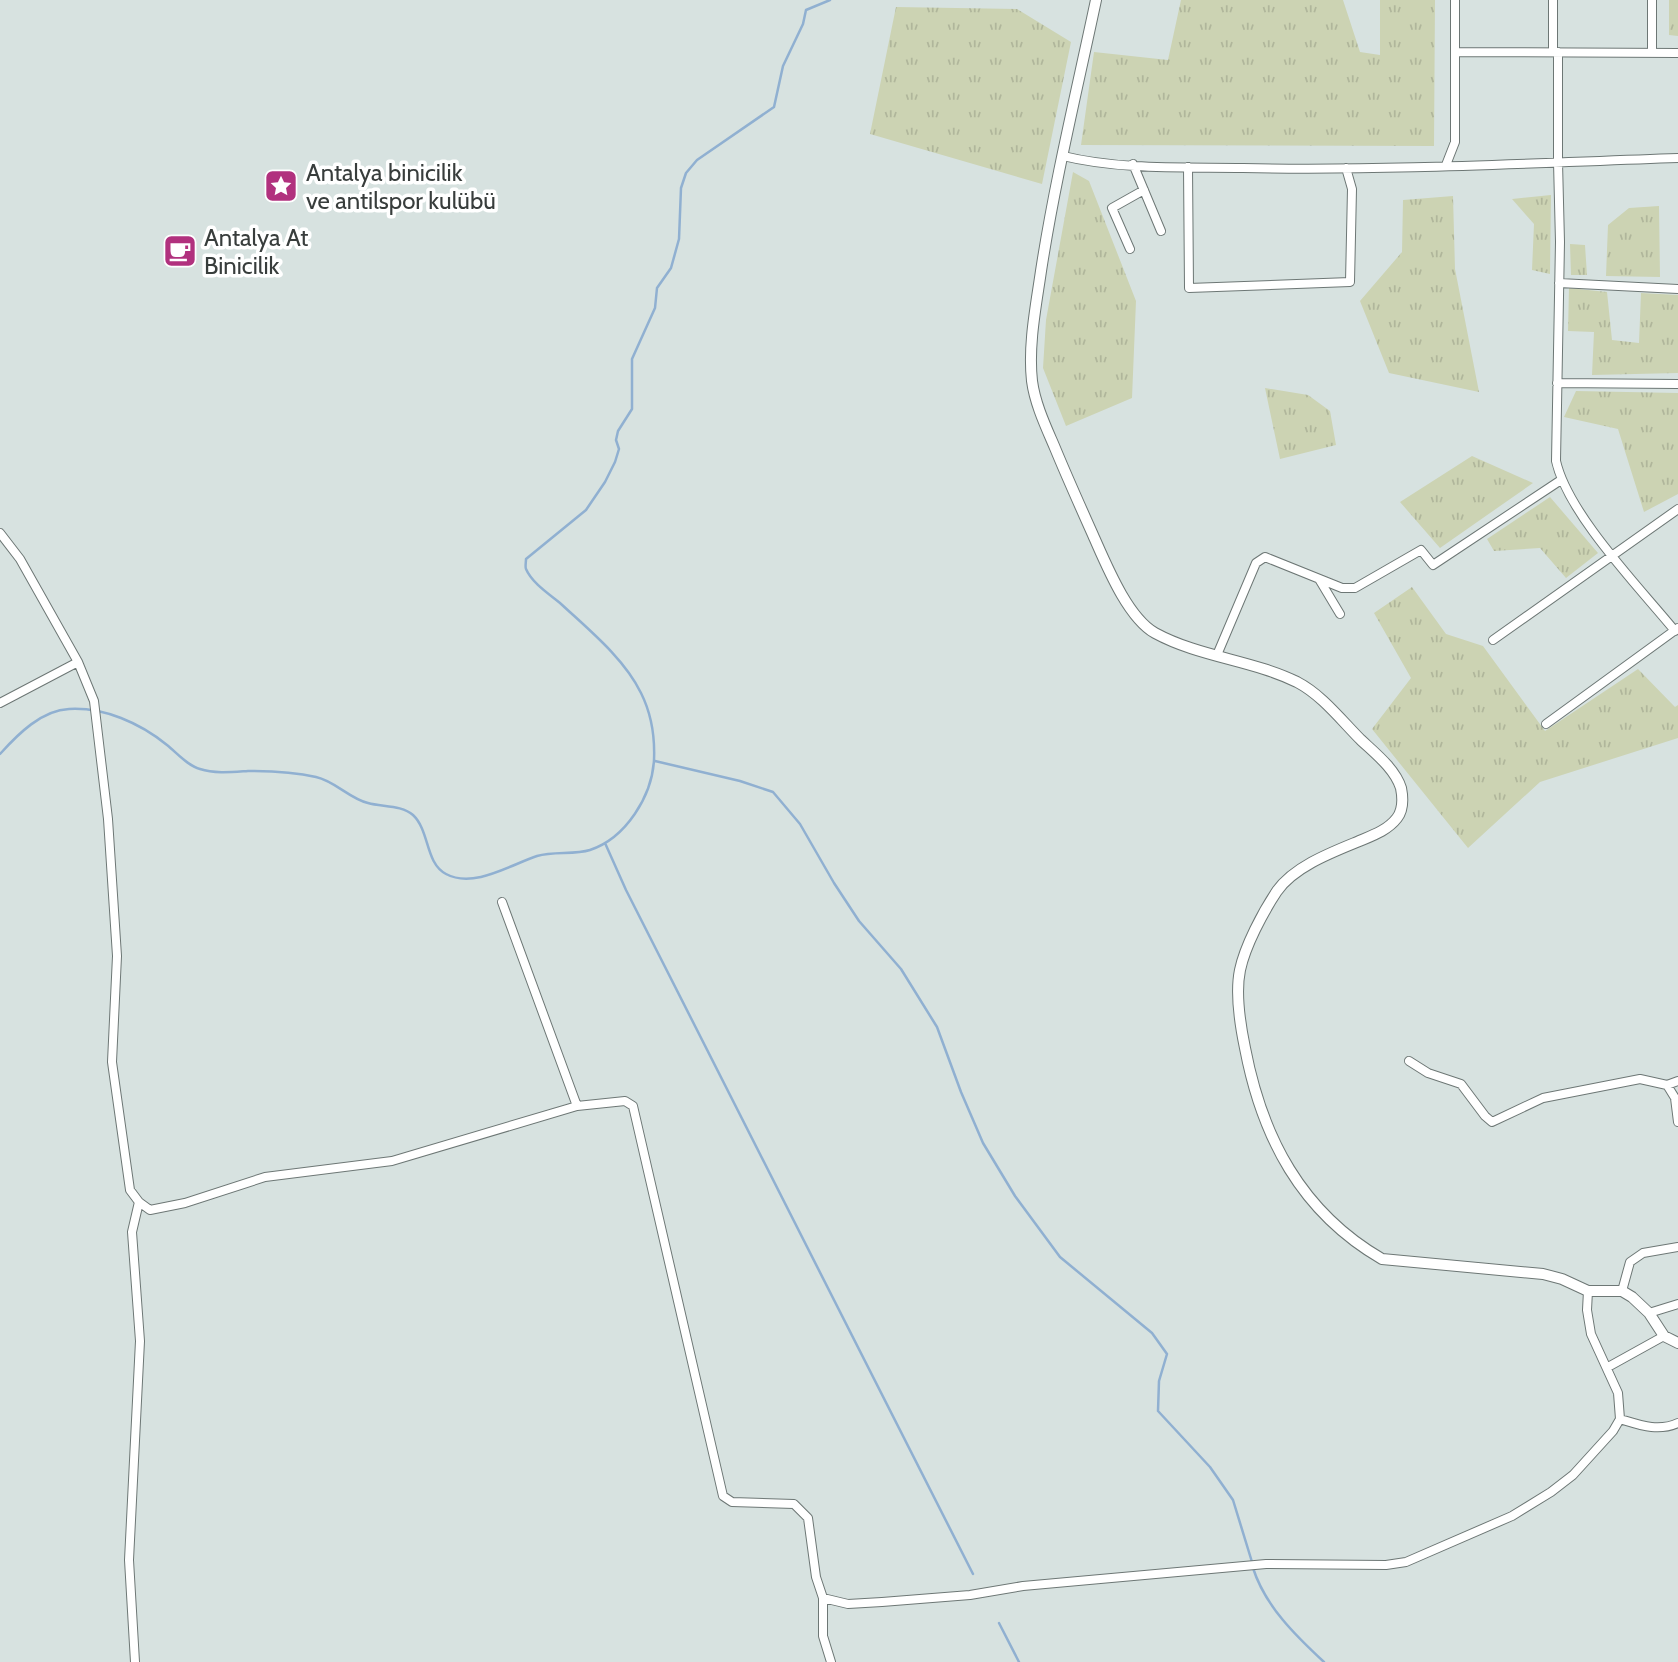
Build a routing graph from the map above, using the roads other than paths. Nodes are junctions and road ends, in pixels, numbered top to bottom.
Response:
1 (1096, 0) edge
2 (1455, 0) edge
3 (1553, 0) edge
4 (1652, 0) edge
5 (1456, 52) junction
6 (1556, 52) junction
7 (1652, 52) junction
8 (1678, 53) edge
9 (1063, 156) junction
10 (1678, 158) edge
11 (1558, 162) junction
12 (1133, 164) junction
13 (1446, 165) junction
14 (1188, 167) junction
15 (1346, 168) junction
16 (1144, 190) junction
17 (1161, 231) dead end
18 (1130, 249) dead end
19 (1559, 283) junction
20 (1678, 289) edge
21 (1557, 383) junction
22 (1678, 384) edge
23 (1561, 480) junction
24 (1678, 509) edge
25 (0, 533) edge
26 (1613, 556) junction
27 (1319, 579) junction
28 (1340, 614) dead end
29 (1676, 630) edge
30 (1493, 640) dead end
31 (1217, 655) junction
32 (78, 662) junction
33 (0, 703) edge
34 (1546, 724) dead end
35 (502, 902) dead end
36 (1409, 1061) dead end
37 (1678, 1081) edge
38 (1667, 1085) junction
39 (577, 1106) junction
40 (1678, 1122) edge
41 (139, 1202) junction
42 (1678, 1247) edge
43 (1588, 1291) junction
44 (1622, 1291) junction
45 (1678, 1304) edge
46 (1649, 1313) junction
47 (1664, 1336) junction
48 (1678, 1343) edge
49 (1608, 1367) junction
50 (1620, 1419) junction
51 (1678, 1423) edge
52 (823, 1598) junction
53 (135, 1662) edge
54 (831, 1662) edge

1 - 9 street
2 - 5 street
3 - 6 street
4 - 7 street
5 - 6 street
5 - 13 street
6 - 7 street
6 - 11 street
7 - 8 street
9 - 12 street
9 - 31 street
10 - 11 street
11 - 13 street
11 - 19 street
12 - 14 street
12 - 16 street
13 - 15 street
14 - 15 street
14 - 15 street
16 - 17 street
16 - 18 street
19 - 20 street
19 - 21 street
21 - 22 street
21 - 23 street
23 - 26 street
23 - 27 street
24 - 26 street
25 - 32 street
26 - 29 street
26 - 30 street
27 - 28 street
27 - 31 street
29 - 34 street
31 - 43 street
32 - 33 street
32 - 41 street
35 - 39 street
36 - 38 street
37 - 38 street
38 - 40 street
39 - 41 street
39 - 52 street
41 - 53 street
42 - 44 street
43 - 44 street
43 - 49 street
44 - 46 street
45 - 46 street
46 - 47 street
47 - 48 street
47 - 49 street
49 - 50 street
50 - 51 street
50 - 52 street
52 - 54 street

